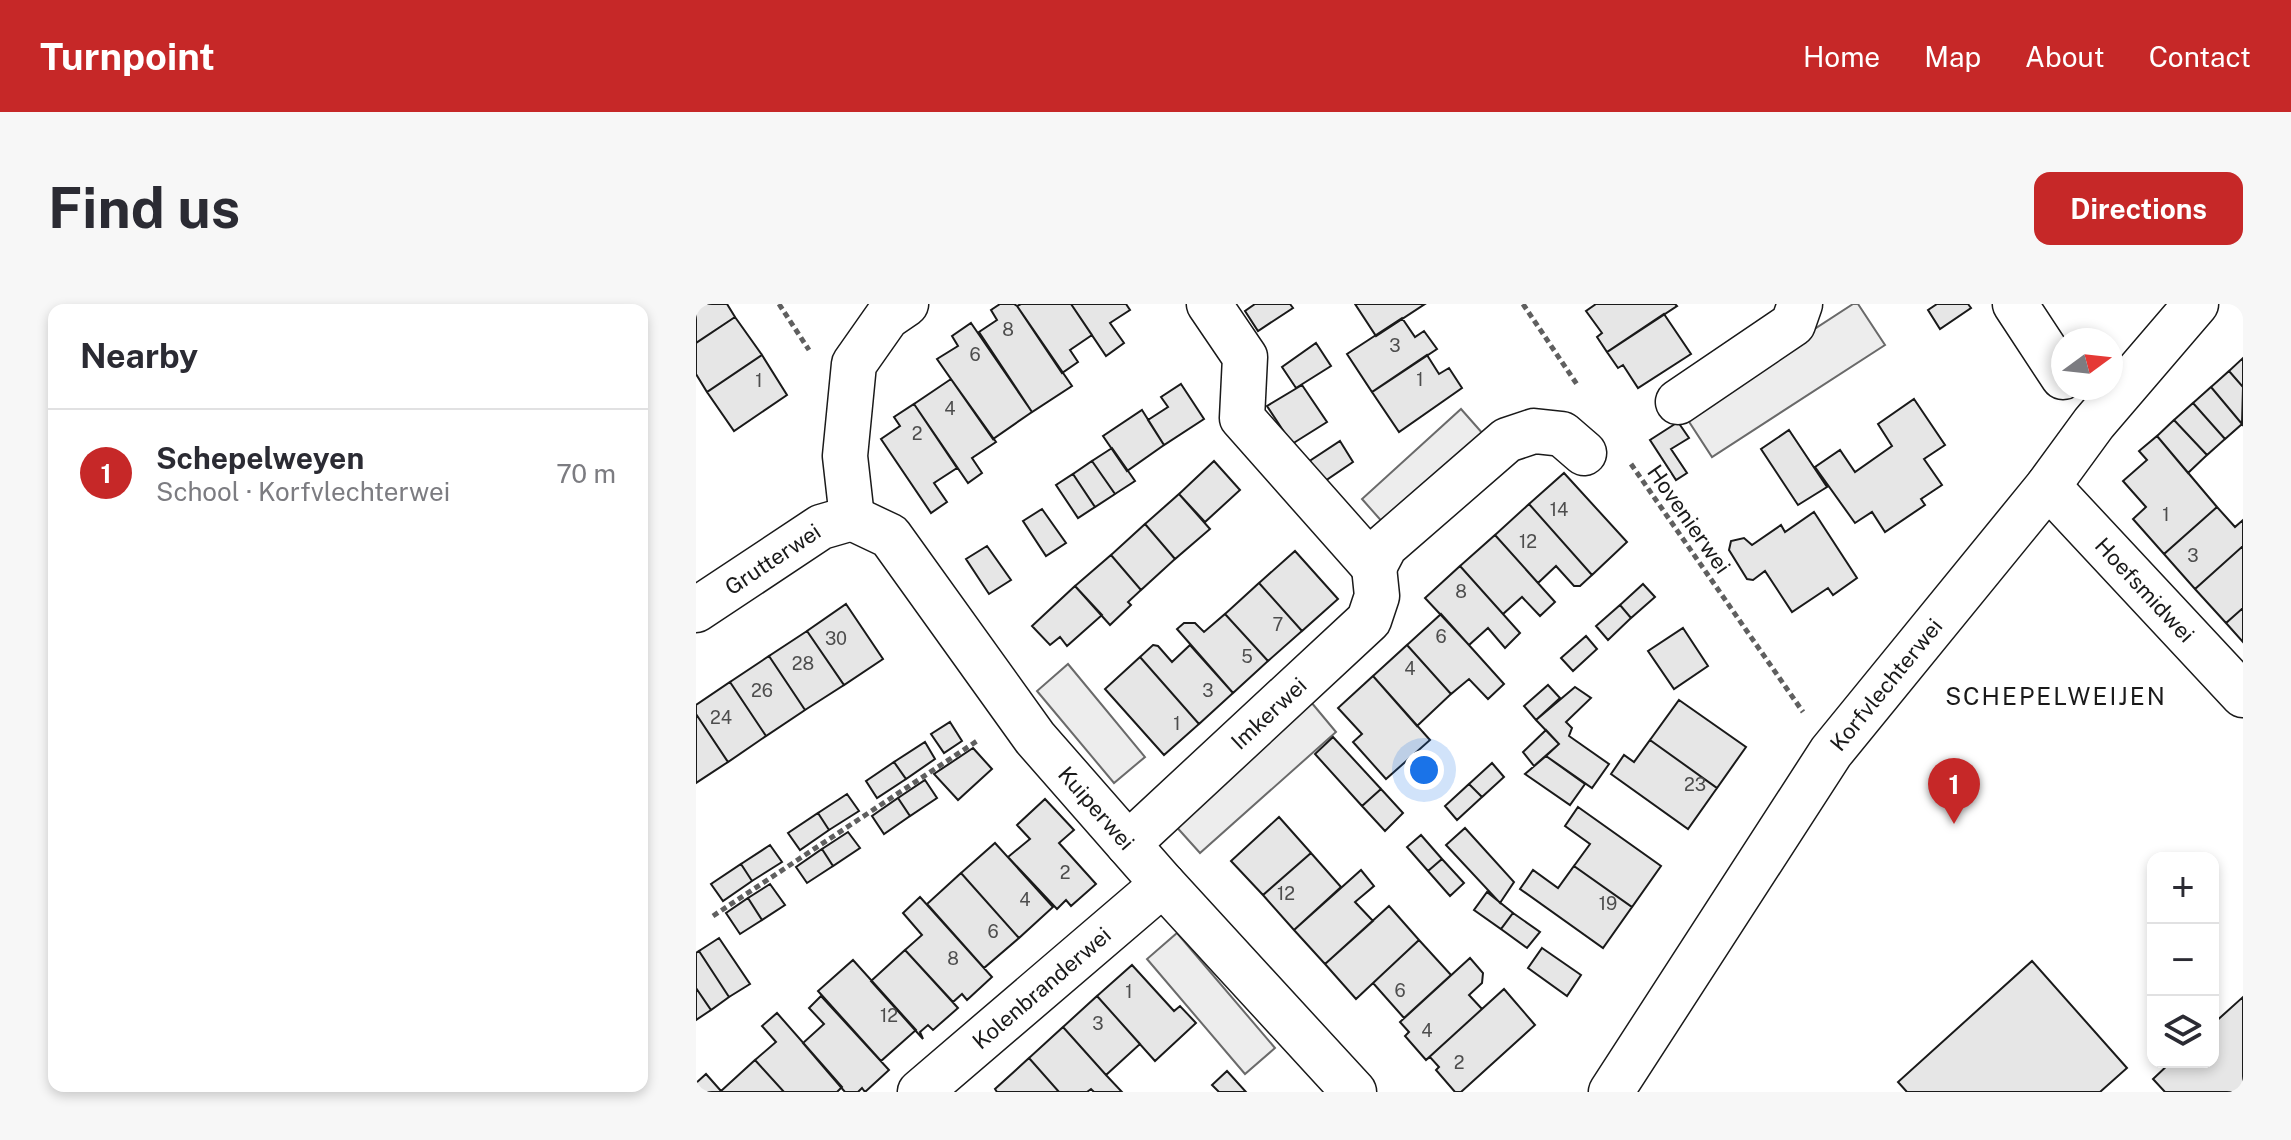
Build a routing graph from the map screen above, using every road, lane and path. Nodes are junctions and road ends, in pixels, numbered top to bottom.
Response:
1 (906, 304) edge
2 (1209, 304) edge
3 (1523, 304) edge
4 (1800, 304) edge
5 (2015, 304) edge
6 (2196, 304) edge
7 (2051, 359) edge
8 (1579, 388) dead end
9 (1678, 402) dead end
10 (2082, 406) edge
11 (1584, 453) dead end
12 (1628, 459) dead end
13 (2048, 486) junction
14 (852, 518) junction
15 (1374, 567) junction
16 (696, 610) edge
17 (2243, 695) edge
18 (1017, 714) junction
19 (1831, 752) junction
20 (1128, 844) junction
21 (1163, 884) junction
22 (713, 916) dead end
23 (920, 1092) edge
24 (1354, 1092) edge
25 (1611, 1092) edge

1 - 14 street
2 - 15 street
3 - 8 path
4 - 9 street
5 - 7 street
6 - 10 street, Korfvlechterwei
10 - 13 street, Korfvlechterwei
11 - 15 street
12 - 19 path, Hovenierwei
13 - 17 street, Hoefsmidwei
13 - 19 street, Korfvlechterwei
14 - 16 street, Grutterwei
14 - 18 street, Kuiperwei
15 - 20 street, Imkerwei
18 - 20 street, Kuiperwei
18 - 22 path
19 - 25 street, Korfvlechterwei
20 - 21 street, Kuiperwei
21 - 23 street, Kolenbranderwei
21 - 24 street, Kuiperwei

